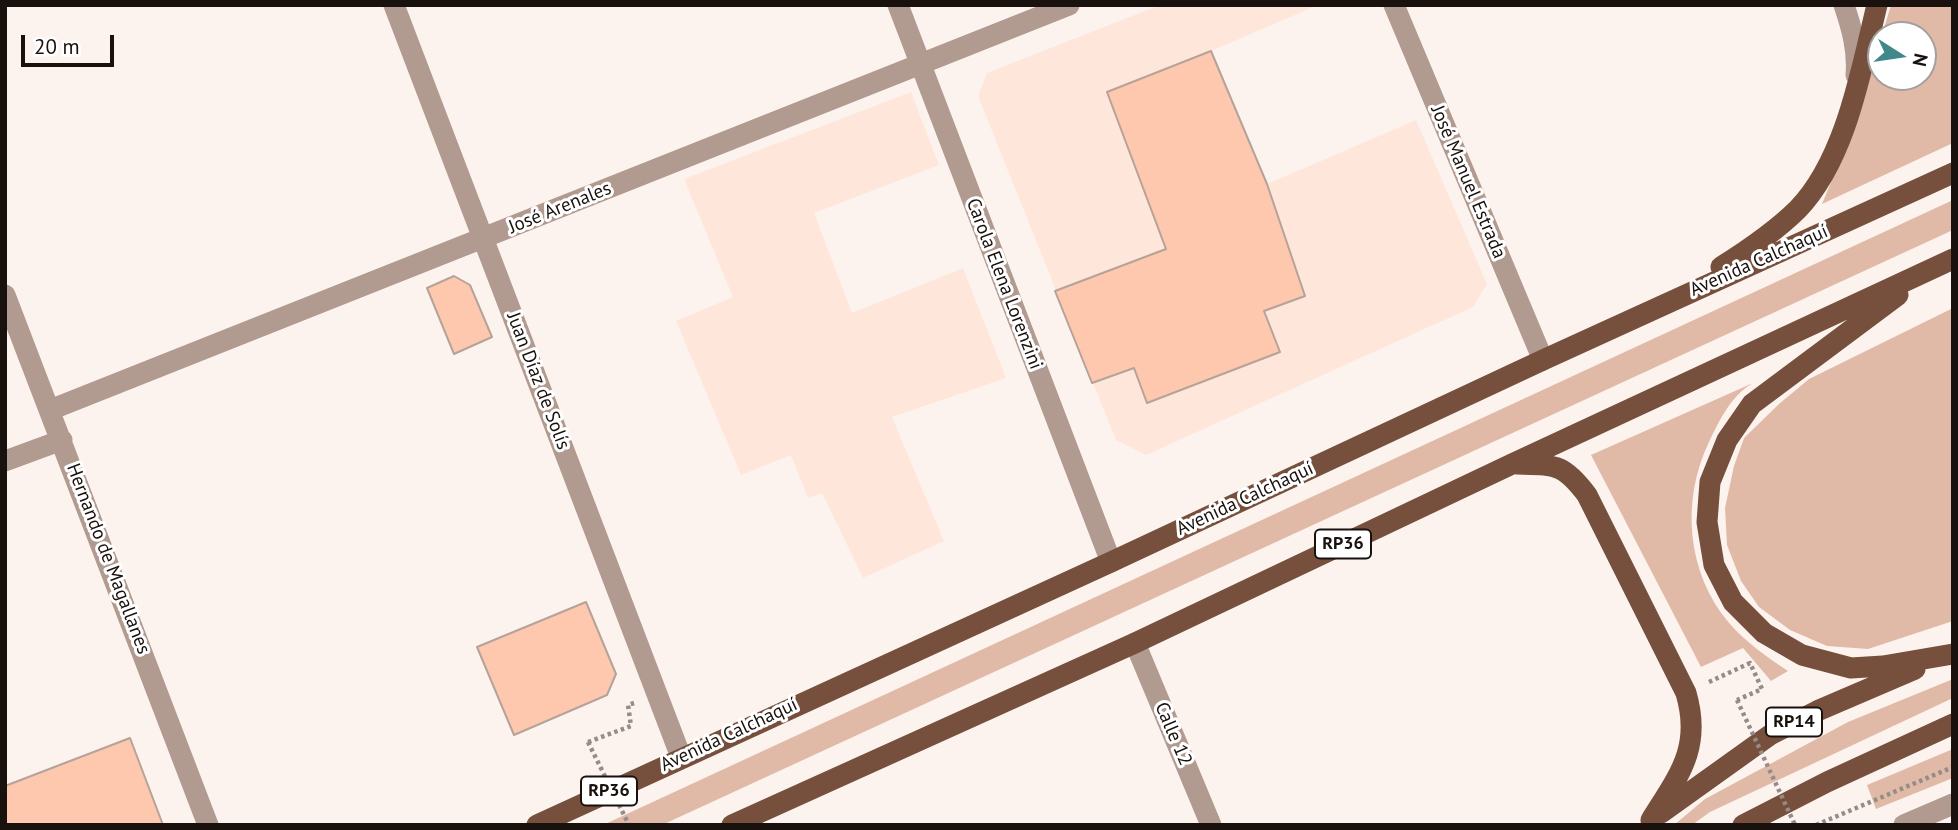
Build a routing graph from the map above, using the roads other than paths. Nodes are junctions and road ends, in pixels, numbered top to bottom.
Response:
1 (394, 5) edge
2 (898, 5) edge
3 (1069, 5) edge
4 (1394, 5) edge
5 (1843, 5) edge
6 (1877, 5) edge
7 (921, 64) junction
8 (1855, 96) junction
9 (1953, 173) edge
10 (484, 238) junction
11 (1943, 264) edge
12 (5, 295) edge
13 (1651, 310) junction
14 (1543, 360) junction
15 (50, 410) junction
16 (62, 440) junction
17 (5, 461) edge
18 (1512, 464) junction
19 (1111, 562) junction
20 (1135, 643) junction
21 (1953, 654) edge
22 (1953, 724) edge
23 (681, 757) junction
24 (1953, 804) edge
25 (1649, 822) edge
26 (208, 825) edge
27 (537, 825) edge
28 (732, 825) edge
29 (1211, 825) edge
30 (1743, 825) edge
31 (1904, 825) edge

1 - 10 street, Juan Díaz de Solís
2 - 7 street, Carola Elena Lorenzini
3 - 7 street, José Arenales
4 - 14 street, José Manuel Estrada
5 - 8 street
6 - 8 main road
7 - 10 street, José Arenales
7 - 19 street, Carola Elena Lorenzini
8 - 13 main road
9 - 13 main road, Avenida Calchaquí / RP36
10 - 15 street, José Arenales
10 - 23 street, Juan Díaz de Solís
11 - 18 main road, RP36
11 - 21 main road
12 - 15 street, Hernando de Magallanes
13 - 14 main road, Avenida Calchaquí / RP36
14 - 19 main road, Avenida Calchaquí / RP36
15 - 16 street, Hernando de Magallanes
16 - 17 street
16 - 26 street, Hernando de Magallanes
18 - 20 main road, RP36
18 - 25 main road
19 - 23 main road, Avenida Calchaquí / RP36
20 - 28 main road, RP36
20 - 29 street, Calle 12
21 - 25 main road, RP14
22 - 30 main road
23 - 27 main road, Avenida Calchaquí / RP36
24 - 31 street

